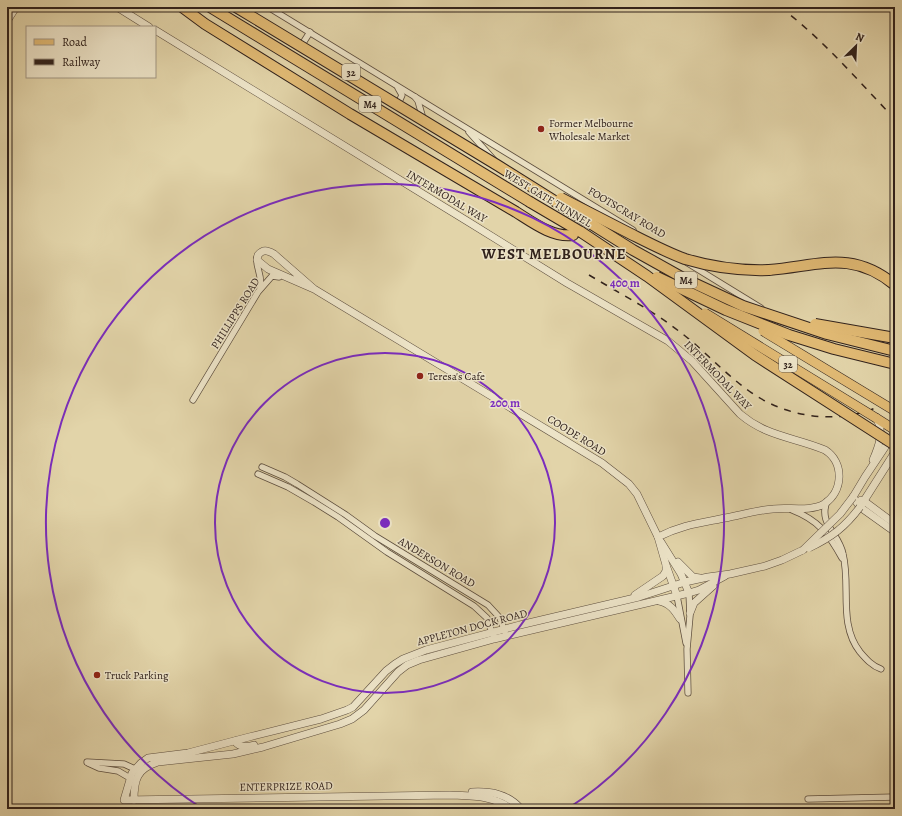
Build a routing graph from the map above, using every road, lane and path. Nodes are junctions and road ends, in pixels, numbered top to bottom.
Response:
1 (16, 7) edge
2 (117, 7) edge
3 (182, 7) edge
4 (210, 7) edge
5 (236, 7) edge
6 (244, 7) edge
7 (268, 7) edge
8 (7, 21) edge
9 (147, 26) edge
10 (156, 31) edge
11 (310, 32) junction
12 (303, 43) junction
13 (394, 83) junction
14 (413, 95) junction
15 (399, 102) junction
16 (422, 115) joint
17 (456, 122) junction
18 (497, 164) junction
19 (577, 233) junction
20 (257, 257) junction
21 (895, 285) edge
22 (314, 289) junction
23 (258, 292) junction
24 (686, 302) dead end
25 (768, 315) junction
26 (786, 323) dead end
27 (763, 331) dead end
28 (895, 338) edge
29 (895, 351) edge
30 (895, 364) edge
31 (193, 400) dead end
32 (895, 411) edge
33 (876, 418) junction
34 (895, 431) edge
35 (895, 445) edge
36 (895, 452) edge
37 (893, 457) edge
38 (262, 467) dead end
39 (870, 470) junction
40 (258, 474) dead end
41 (854, 497) junction
42 (827, 501) junction
43 (862, 504) junction
44 (789, 508) junction
45 (895, 524) edge
46 (895, 532) edge
47 (658, 538) junction
48 (666, 549) junction
49 (803, 550) junction
50 (666, 566) junction
51 (845, 566) junction
52 (729, 575) junction
53 (703, 578) junction
54 (685, 582) junction
55 (673, 585) junction
56 (688, 593) junction
57 (677, 596) junction
58 (626, 600) junction
59 (656, 601) junction
60 (690, 613) junction
61 (680, 620) junction
62 (505, 633) junction
63 (493, 636) junction
64 (687, 649) junction
65 (881, 669) dead end
66 (688, 693) dead end
67 (303, 735) junction
68 (235, 741) junction
69 (135, 769) junction
70 (130, 778) junction
71 (450, 795) junction
72 (895, 797) edge
73 (808, 799) dead end
74 (124, 800) joint
75 (134, 800) junction
76 (511, 809) edge
77 (522, 809) edge

1 - 8 street
2 - 9 street
3 - 19 highway
4 - 19 highway, WEST GATE TUNNEL / M4, bridge
5 - 18 highway, WEST GATE TUNNEL / M4, bridge
6 - 12 main road, 32
7 - 11 street, FOOTSCRAY ROAD
10 - 42 street, INTERMODAL WAY
11 - 12 street
11 - 13 street, FOOTSCRAY ROAD
12 - 15 main road, 32
13 - 14 street, FOOTSCRAY ROAD
13 - 15 street
14 - 16 street
14 - 17 street, FOOTSCRAY ROAD
15 - 16 main road, 32
17 - 18 street, FOOTSCRAY ROAD
17 - 26 street, FOOTSCRAY ROAD
18 - 21 highway, bridge
18 - 25 highway, WEST GATE TUNNEL / M4, bridge
19 - 30 highway, WEST GATE TUNNEL / M4, bridge
19 - 35 highway, bridge
20 - 22 street, COODE ROAD
20 - 22 street, COODE ROAD
20 - 23 street
22 - 23 street, PHILLIPPS ROAD
22 - 47 street, COODE ROAD
23 - 31 street, PHILLIPPS ROAD
24 - 33 main road, 32, bridge
25 - 28 highway, bridge
25 - 29 highway, WEST GATE TUNNEL / M4, bridge
27 - 32 main road, 32, bridge
33 - 34 main road, 32
33 - 39 street
34 - 39 street, APPLETON DOCK ROAD
36 - 37 street, APPLETON DOCK ROAD
37 - 43 street, APPLETON DOCK ROAD
38 - 62 street, ANDERSON ROAD
39 - 41 street, APPLETON DOCK ROAD
40 - 63 street, ANDERSON ROAD
41 - 43 street
41 - 49 street, APPLETON DOCK ROAD, bridge
42 - 44 street
42 - 51 street
43 - 45 street
43 - 46 street
43 - 49 street, APPLETON DOCK ROAD, bridge
44 - 47 street
44 - 51 street
47 - 48 street, COODE ROAD
47 - 50 street, COODE ROAD
48 - 53 street
48 - 54 street, COODE ROAD
49 - 52 street, APPLETON DOCK ROAD
50 - 55 street, COODE ROAD
50 - 58 street
51 - 65 street
52 - 53 street, APPLETON DOCK ROAD
52 - 56 street, APPLETON DOCK ROAD
52 - 60 street
53 - 54 street, APPLETON DOCK ROAD
54 - 55 street, APPLETON DOCK ROAD
54 - 56 street, COODE ROAD
55 - 57 street, COODE ROAD
55 - 58 street, APPLETON DOCK ROAD
56 - 57 street, APPLETON DOCK ROAD
56 - 60 street, COODE ROAD
57 - 59 street, APPLETON DOCK ROAD
57 - 61 street, COODE ROAD
58 - 62 street, APPLETON DOCK ROAD
59 - 61 street
59 - 62 street, APPLETON DOCK ROAD
60 - 64 street, COODE ROAD
61 - 64 street, COODE ROAD
62 - 63 street, APPLETON DOCK ROAD
63 - 67 street, APPLETON DOCK ROAD
63 - 68 street, APPLETON DOCK ROAD
64 - 66 street, COODE ROAD
67 - 68 street
67 - 75 street, APPLETON DOCK ROAD
68 - 69 street, APPLETON DOCK ROAD
69 - 70 street, APPLETON DOCK ROAD
69 - 70 street
70 - 74 street, APPLETON DOCK ROAD
71 - 75 street, ENTERPRIZE ROAD
71 - 76 street, ENTERPRIZE ROAD
71 - 77 street, ENTERPRIZE ROAD
72 - 73 street
74 - 75 street, ENTERPRIZE ROAD

